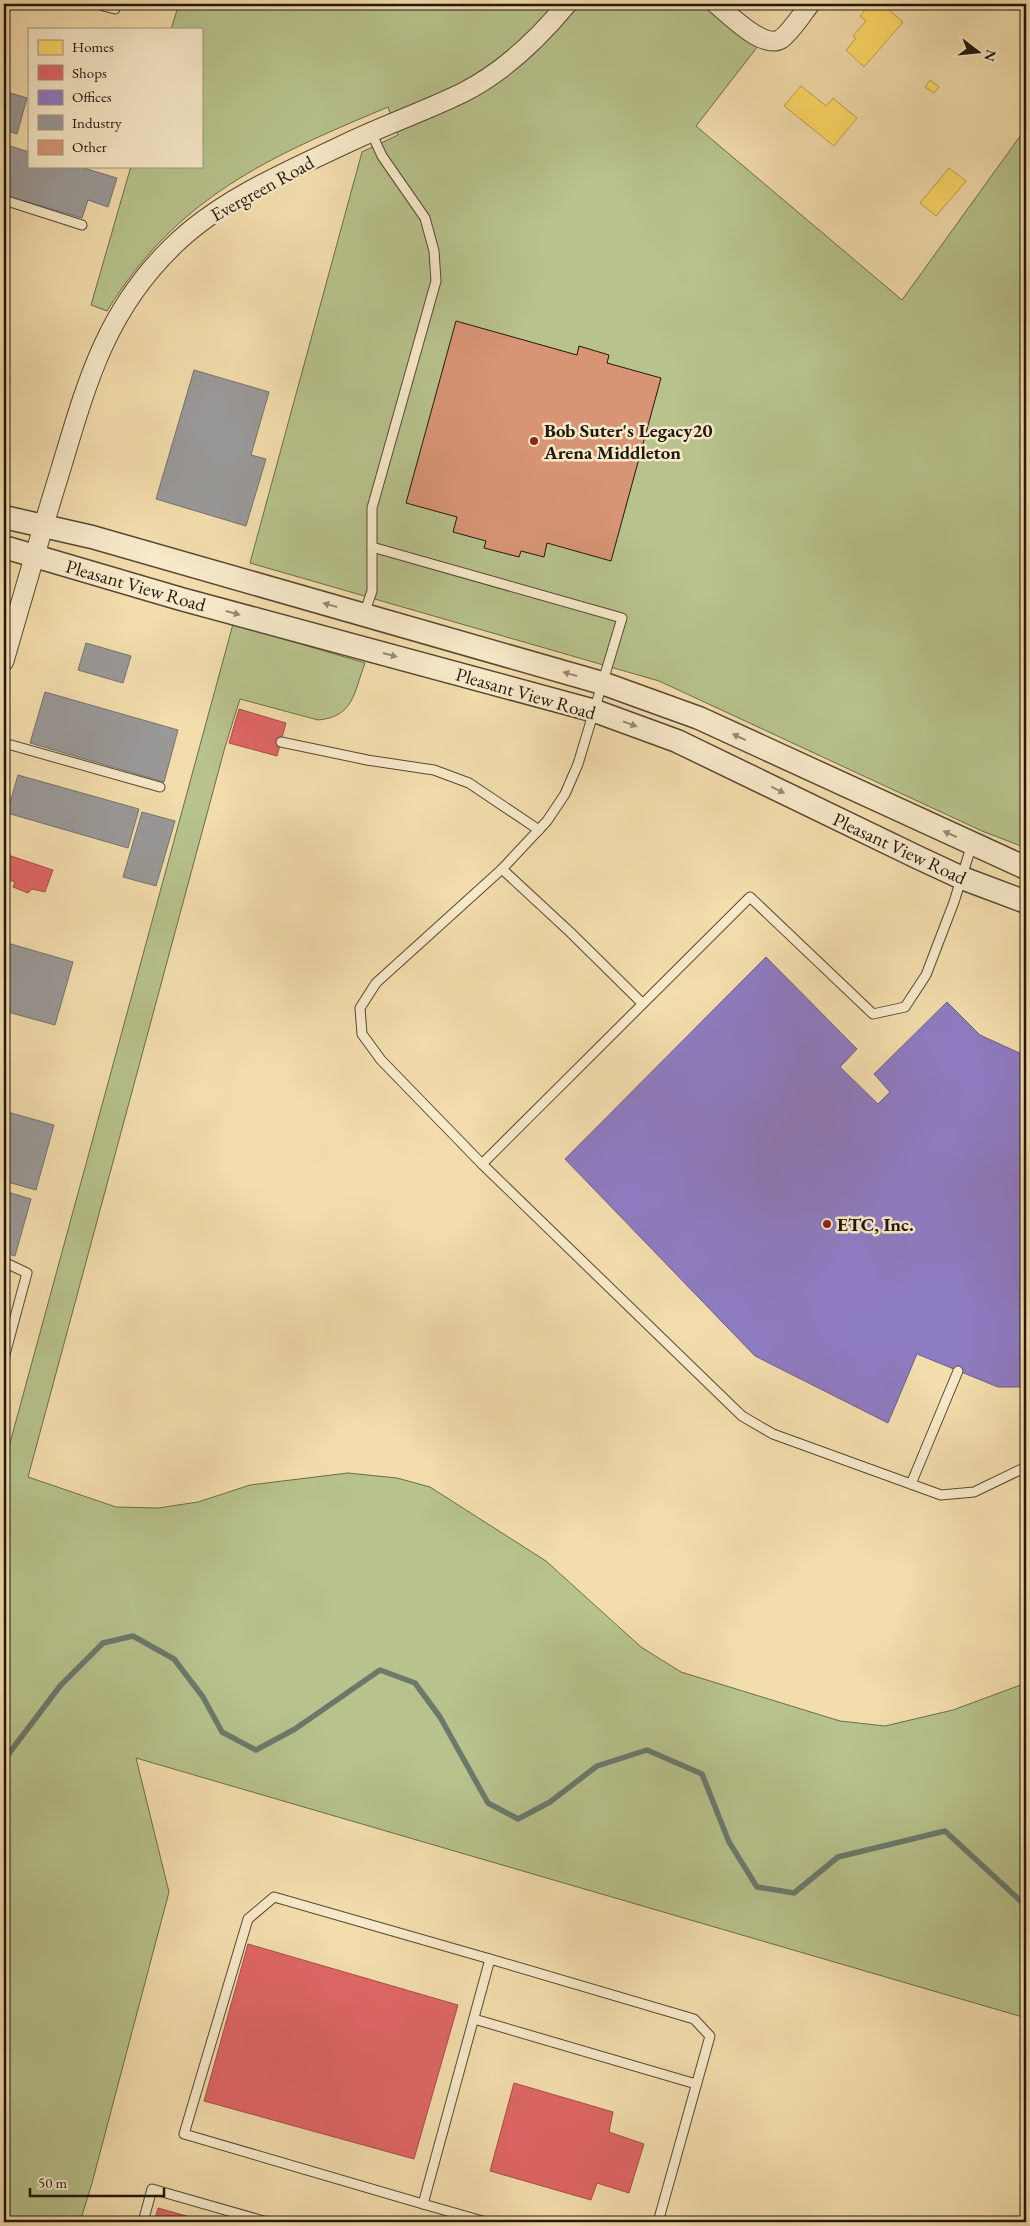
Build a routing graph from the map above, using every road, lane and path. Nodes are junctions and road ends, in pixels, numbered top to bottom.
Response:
1 (96, 4) edge
2 (567, 4) edge
3 (716, 4) edge
4 (810, 4) edge
5 (115, 9) dead end
6 (371, 132) junction
7 (4, 200) edge
8 (82, 225) dead end
9 (4, 517) edge
10 (43, 525) junction
11 (4, 547) edge
12 (372, 547) junction
13 (35, 555) junction
14 (363, 615) junction
15 (4, 661) edge
16 (602, 683) junction
17 (595, 711) junction
18 (281, 742) dead end
19 (4, 743) edge
20 (160, 787) dead end
21 (539, 830) junction
22 (972, 844) junction
23 (1026, 868) edge
24 (502, 869) junction
25 (962, 878) junction
26 (1026, 902) edge
27 (642, 1003) junction
28 (482, 1164) junction
29 (4, 1262) edge
30 (4, 1358) edge
31 (958, 1371) dead end
32 (1026, 1467) edge
33 (911, 1484) junction
34 (490, 1959) junction
35 (474, 2019) junction
36 (696, 2084) junction
37 (423, 2204) junction
38 (143, 2222) edge
39 (267, 2222) edge
40 (486, 2222) edge
41 (658, 2222) edge

1 - 5 lane
2 - 6 street, Evergreen Road
3 - 4 street
6 - 10 street, Evergreen Road
6 - 12 lane
7 - 8 lane
9 - 10 street, Pleasant View Road
10 - 13 street, Evergreen Road
14 -> 10 street, Pleasant View Road
11 - 13 street, Pleasant View Road
12 - 14 lane
12 - 16 lane
13 - 15 street, Evergreen Road
13 -> 17 street, Pleasant View Road
16 -> 14 street, Pleasant View Road
16 - 17 lane
22 -> 16 street, Pleasant View Road
17 - 21 lane
17 -> 25 street, Pleasant View Road
18 - 21 lane
19 - 20 lane
21 - 24 lane
22 - 23 street, Pleasant View Road
22 - 25 lane
24 - 27 lane
24 - 28 lane
25 - 26 street, Pleasant View Road
25 - 27 lane
27 - 28 lane
28 - 33 lane
29 - 30 lane
31 - 33 lane
32 - 33 lane
34 - 35 lane
34 - 36 lane
34 - 37 lane
35 - 36 lane
35 - 37 lane
36 - 41 lane
37 - 40 lane
38 - 39 lane

